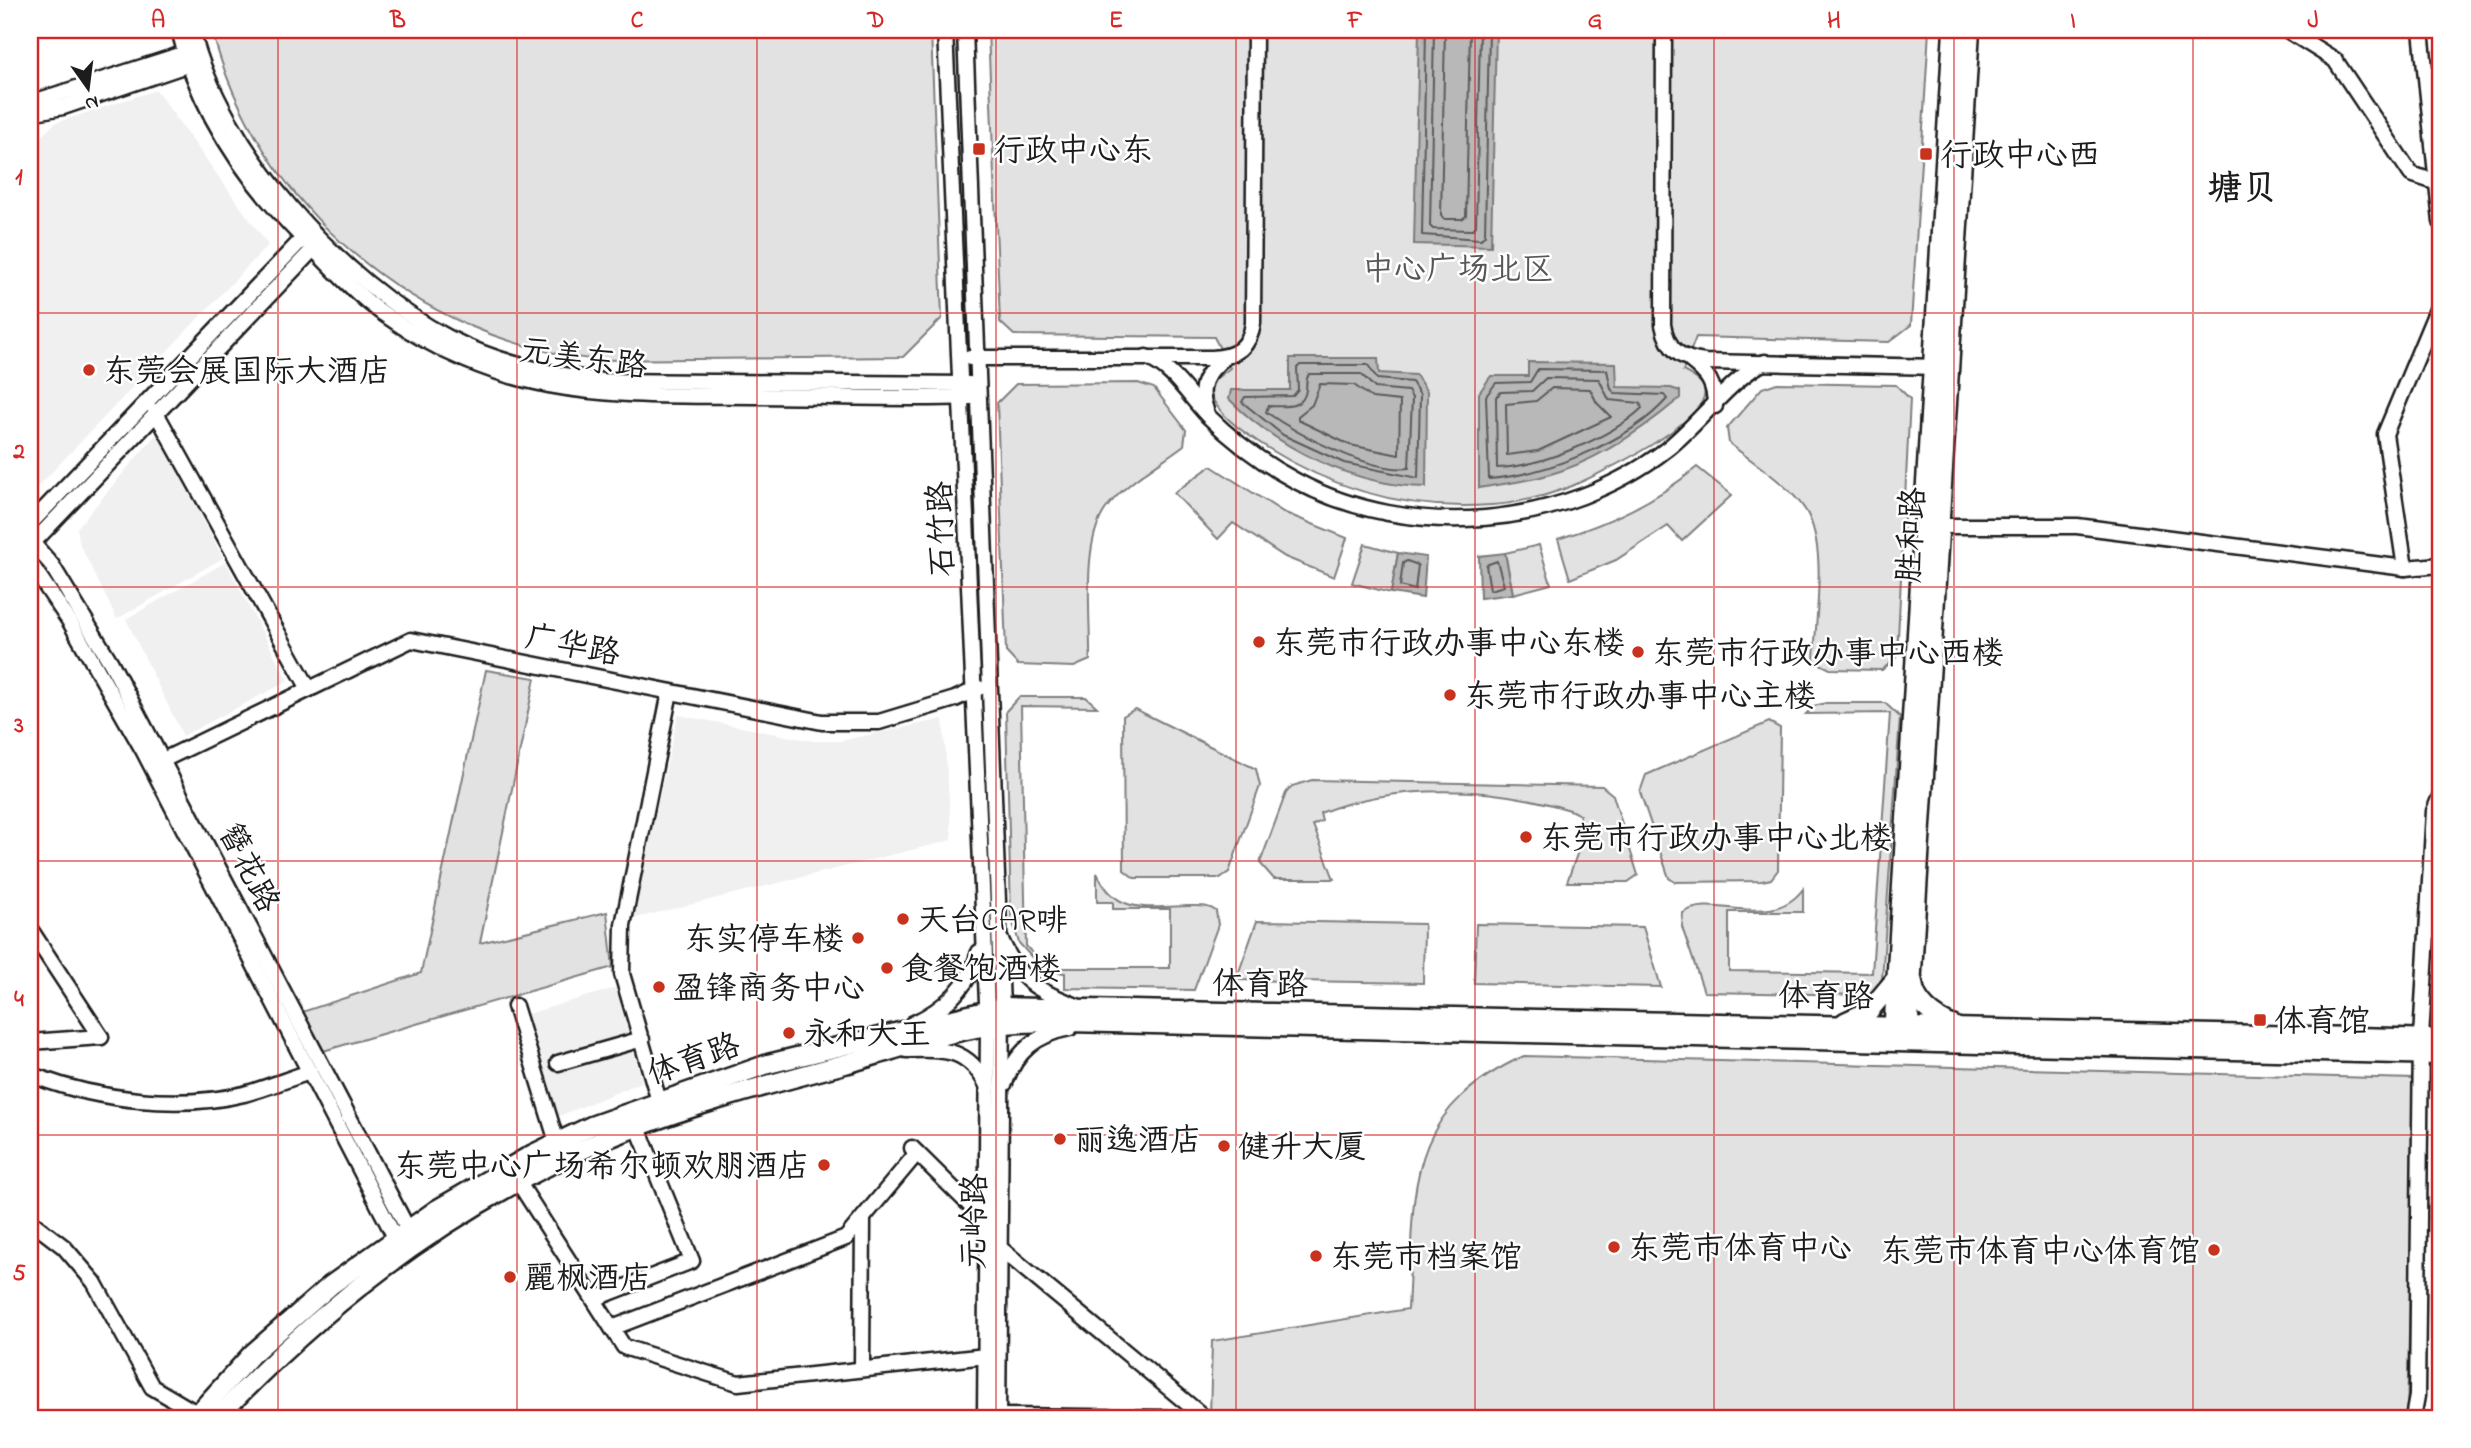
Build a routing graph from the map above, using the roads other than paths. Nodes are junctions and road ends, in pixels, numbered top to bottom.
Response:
1 (179, 30) edge
2 (192, 30) edge
3 (945, 30) edge
4 (965, 30) edge
5 (1255, 30) edge
6 (1664, 30) edge
7 (1953, 30) edge
8 (1970, 30) edge
9 (2287, 30) edge
10 (2421, 30) edge
11 (193, 57) junction
12 (30, 103) edge
13 (30, 114) edge
14 (2439, 184) edge
15 (2441, 222) edge
16 (313, 239) junction
17 (2441, 300) edge
18 (977, 357) junction
19 (1146, 357) junction
20 (1225, 357) junction
21 (960, 358) junction
22 (1690, 360) junction
23 (1765, 362) junction
24 (1941, 367) junction
25 (979, 390) junction
26 (962, 391) junction
27 (1715, 406) junction
28 (155, 411) junction
29 (1207, 415) junction
30 (30, 524) edge
31 (1940, 526) junction
32 (31, 543) edge
33 (30, 563) edge
34 (2441, 565) edge
35 (2405, 568) junction
36 (990, 684) junction
37 (309, 689) junction
38 (973, 690) junction
39 (670, 692) junction
40 (163, 760) junction
41 (2441, 794) edge
42 (30, 929) edge
43 (991, 936) junction
44 (1904, 978) junction
45 (515, 1006) dead end
46 (994, 1017) junction
47 (1084, 1017) junction
48 (1828, 1025) junction
49 (1968, 1028) junction
50 (1901, 1035) junction
51 (642, 1039) junction
52 (2441, 1039) edge
53 (896, 1041) junction
54 (30, 1042) edge
55 (2421, 1047) junction
56 (2441, 1055) edge
57 (558, 1063) dead end
58 (310, 1072) junction
59 (37, 1077) dead end
60 (996, 1091) junction
61 (659, 1101) junction
62 (638, 1128) junction
63 (557, 1142) junction
64 (519, 1183) junction
65 (863, 1218) junction
66 (30, 1221) edge
67 (988, 1223) junction
68 (406, 1241) junction
69 (1001, 1249) junction
70 (594, 1299) junction
71 (612, 1328) junction
72 (986, 1356) junction
73 (862, 1369) junction
74 (196, 1416) edge
75 (1067, 1417) edge
76 (1095, 1417) edge
77 (217, 1418) edge
78 (994, 1418) edge
79 (1040, 1418) edge
80 (1122, 1418) edge
81 (1148, 1418) edge
82 (1168, 1418) edge
83 (1205, 1418) edge
84 (2413, 1418) edge

1 - 11 street, 元美东路
2 - 11 street, 元美东路
3 - 21 street, 石竹路
4 - 18 street, 石竹路
5 - 20 street
6 - 22 street
7 - 24 main road, 胜和路
8 - 24 main road, 胜和路
9 - 14 street
10 - 14 street
11 - 12 street
11 - 13 street
11 - 16 street, 元美东路
14 - 15 street
16 - 26 street, 元美东路
16 - 28 street
16 - 30 street
17 - 35 street
18 - 19 street
18 - 21 street
18 - 25 street, 石竹路
19 - 20 street
19 - 29 street
20 - 29 street
21 - 26 street, 石竹路
22 - 23 street
22 - 27 street
23 - 24 street
23 - 27 street
24 - 31 main road, 胜和路
24 - 44 main road, 胜和路
25 - 26 street, 元美东路
25 - 36 street, 石竹路
26 - 38 street, 石竹路
27 - 29 street
28 - 32 street
28 - 37 street
31 - 35 street
31 - 44 main road, 胜和路
32 - 40 street, 簪花路
33 - 58 street, 簪花路
34 - 35 street
36 - 38 street, 广华路
36 - 43 street, 石竹路
37 - 39 street, 广华路
37 - 40 street, 广华路
38 - 39 street, 广华路
38 - 43 street, 石竹路
39 - 51 street
40 - 68 street, 簪花路
41 - 55 street
42 - 54 street
43 - 46 street, 石竹路
43 - 47 street
43 - 53 street
44 - 48 main road
44 - 49 main road
44 - 50 main road, 胜和路
45 - 63 street
46 - 47 main road, 体育路
46 - 53 main road, 体育路
46 - 60 street, 元岭路
47 - 48 main road, 体育路
47 - 50 main road, 体育路
47 - 60 street
48 - 50 main road, 体育路
49 - 50 main road, 体育路
49 - 55 main road, 体育路
50 - 55 main road, 体育路
51 - 57 street
51 - 61 street
52 - 55 main road, 体育路
53 - 60 street
53 - 61 main road, 体育路
53 - 62 main road, 体育路
55 - 56 main road, 体育路
55 - 84 street
58 - 59 street
58 - 68 street, 簪花路
60 - 67 street, 元岭路
60 - 69 street, 元岭路
61 - 63 main road, 体育路
62 - 64 main road, 体育路
62 - 70 street
63 - 68 main road, 体育路
64 - 68 main road, 体育路
64 - 70 street
65 - 67 street
65 - 71 street
65 - 73 street
66 - 74 street
67 - 72 street, 元岭路
68 - 74 main road, 体育路
68 - 77 main road, 体育路
69 - 78 street, 元岭路
69 - 83 street
70 - 71 street
71 - 73 street
72 - 73 street
72 - 78 street, 元岭路
75 - 76 street
75 - 79 street
76 - 80 street
78 - 79 street
80 - 81 street
81 - 82 street

